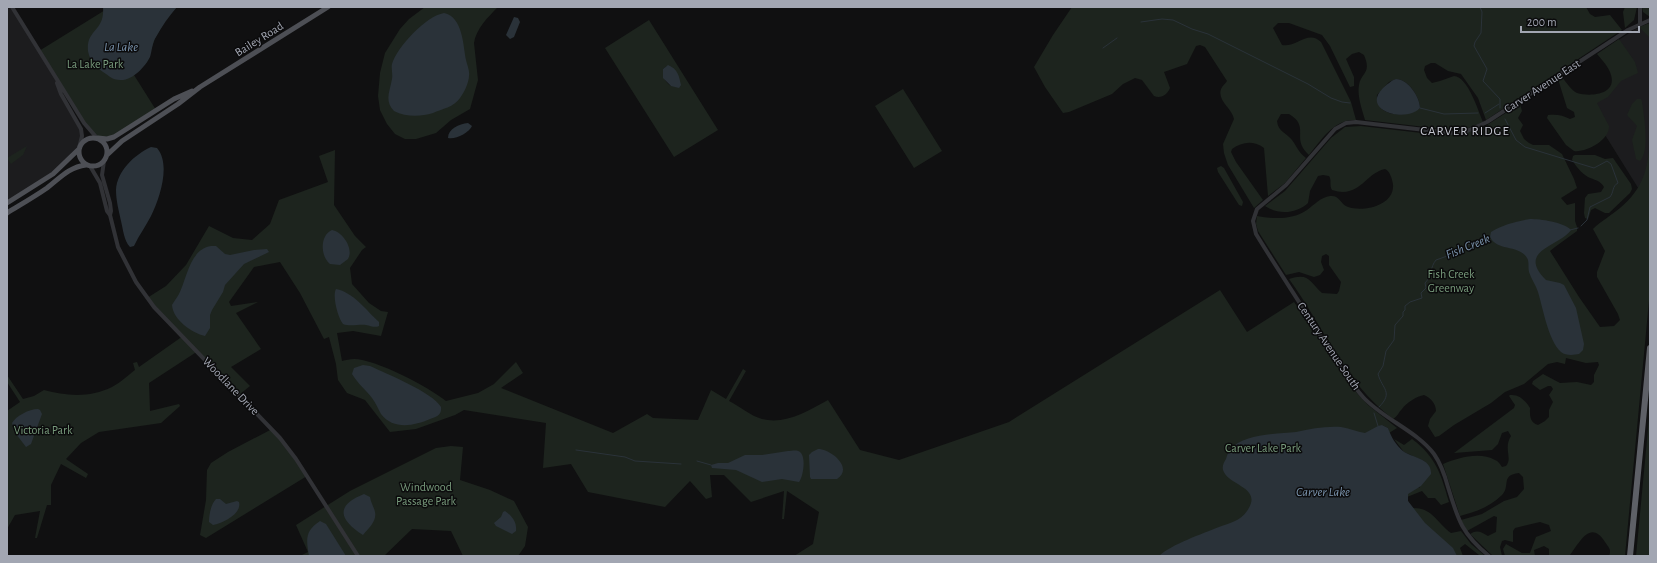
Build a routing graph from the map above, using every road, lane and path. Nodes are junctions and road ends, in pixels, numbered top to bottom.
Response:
1 (12, 7) edge
2 (328, 7) edge
3 (1640, 7) edge
4 (1650, 20) edge
5 (1640, 24) junction
6 (55, 78) junction
7 (200, 87) junction
8 (97, 138) junction
9 (79, 149) junction
10 (107, 155) junction
11 (104, 161) junction
12 (88, 165) junction
13 (7, 203) edge
14 (7, 213) edge
15 (110, 215) junction
16 (1253, 217) joint
17 (1650, 348) edge
18 (358, 556) edge
19 (1489, 556) edge
20 (1630, 556) edge

1 - 6 street
2 - 7 main road, Bailey Road
3 - 5 street
4 - 5 street, Carver Avenue East
5 - 16 street, Carver Avenue East
6 - 8 street
6 - 9 street
7 - 8 main road, Bailey Road
7 - 10 main road, Bailey Road
8 - 9 main road
8 - 10 main road
9 - 12 main road
9 - 13 main road
10 - 11 main road
11 - 12 main road
11 - 15 street, Woodlane Drive
12 - 14 main road
12 - 15 street, Woodlane Drive
15 - 18 street, Woodlane Drive
16 - 19 street, Century Avenue South
17 - 20 highway

